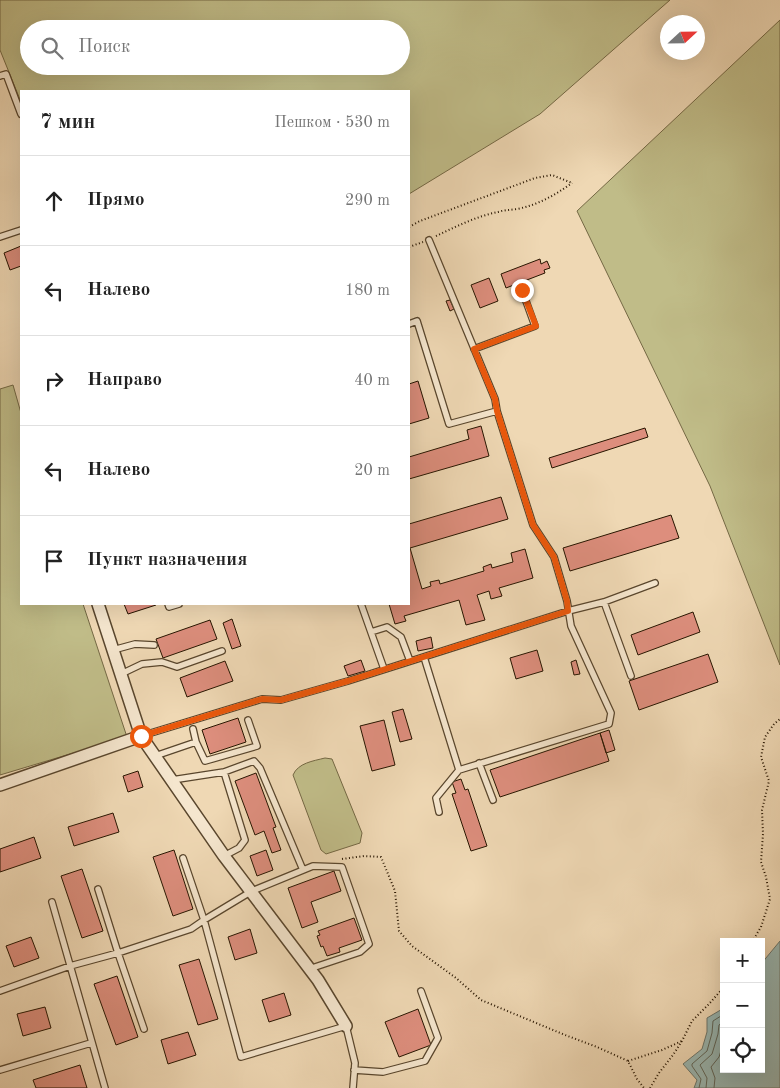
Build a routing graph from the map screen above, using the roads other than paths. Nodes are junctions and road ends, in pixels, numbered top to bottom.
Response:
1 (0, 76) edge
2 (20, 111) edge
3 (20, 230) edge
4 (0, 237) edge
5 (429, 240) road end
6 (522, 290) dead end
7 (410, 324) edge
8 (474, 349) junction
9 (497, 411) junction
10 (654, 583) dead end
11 (604, 602) junction
12 (98, 605) edge
13 (361, 605) edge
14 (568, 611) junction
15 (371, 632) junction
16 (154, 645) dead end
17 (113, 650) junction
18 (222, 651) dead end
19 (424, 657) junction
20 (410, 661) junction
21 (384, 670) junction
22 (121, 674) junction
23 (632, 676) dead end
24 (248, 720) dead end
25 (193, 729) dead end
26 (141, 736) junction
27 (196, 742) junction
28 (155, 756) junction
29 (480, 763) junction
30 (459, 770) junction
31 (224, 772) junction
32 (172, 780) junction
33 (0, 785) edge
34 (493, 800) dead end
35 (439, 812) dead end
36 (224, 856) junction
37 (183, 858) dead end
38 (303, 870) junction
39 (98, 889) dead end
40 (252, 892) junction
41 (52, 902) dead end
42 (204, 920) junction
43 (118, 953) junction
44 (70, 966) junction
45 (309, 969) junction
46 (0, 991) edge
47 (422, 991) dead end
48 (346, 1026) junction
49 (144, 1029) dead end
50 (91, 1043) junction
51 (0, 1070) edge
52 (354, 1070) junction
53 (105, 1088) edge
54 (353, 1088) edge

1 - 2 lane
3 - 4 lane
5 - 8 lane
6 - 8 lane
7 - 9 lane
8 - 9 lane
9 - 14 lane
10 - 11 lane
11 - 14 lane
11 - 23 lane
12 - 17 street
13 - 15 lane
14 - 19 lane
14 - 29 lane
15 - 20 lane
15 - 21 lane
16 - 17 lane
17 - 22 street
18 - 22 lane
19 - 20 lane
19 - 30 lane
20 - 21 lane
21 - 26 lane
22 - 26 street
24 - 27 lane
25 - 27 lane
26 - 28 street
26 - 33 street
27 - 28 lane
28 - 32 street
29 - 30 lane
29 - 34 lane
30 - 35 lane
31 - 32 lane
31 - 36 lane
31 - 38 lane
32 - 36 street
36 - 40 street
37 - 42 lane
38 - 40 lane
38 - 45 lane
39 - 43 lane
40 - 42 lane
40 - 45 street
41 - 44 lane
42 - 43 lane
42 - 48 lane
43 - 44 lane
43 - 49 lane
44 - 46 lane
44 - 50 lane
45 - 48 street
47 - 52 lane
48 - 52 lane
50 - 51 lane
50 - 53 lane
52 - 54 lane

